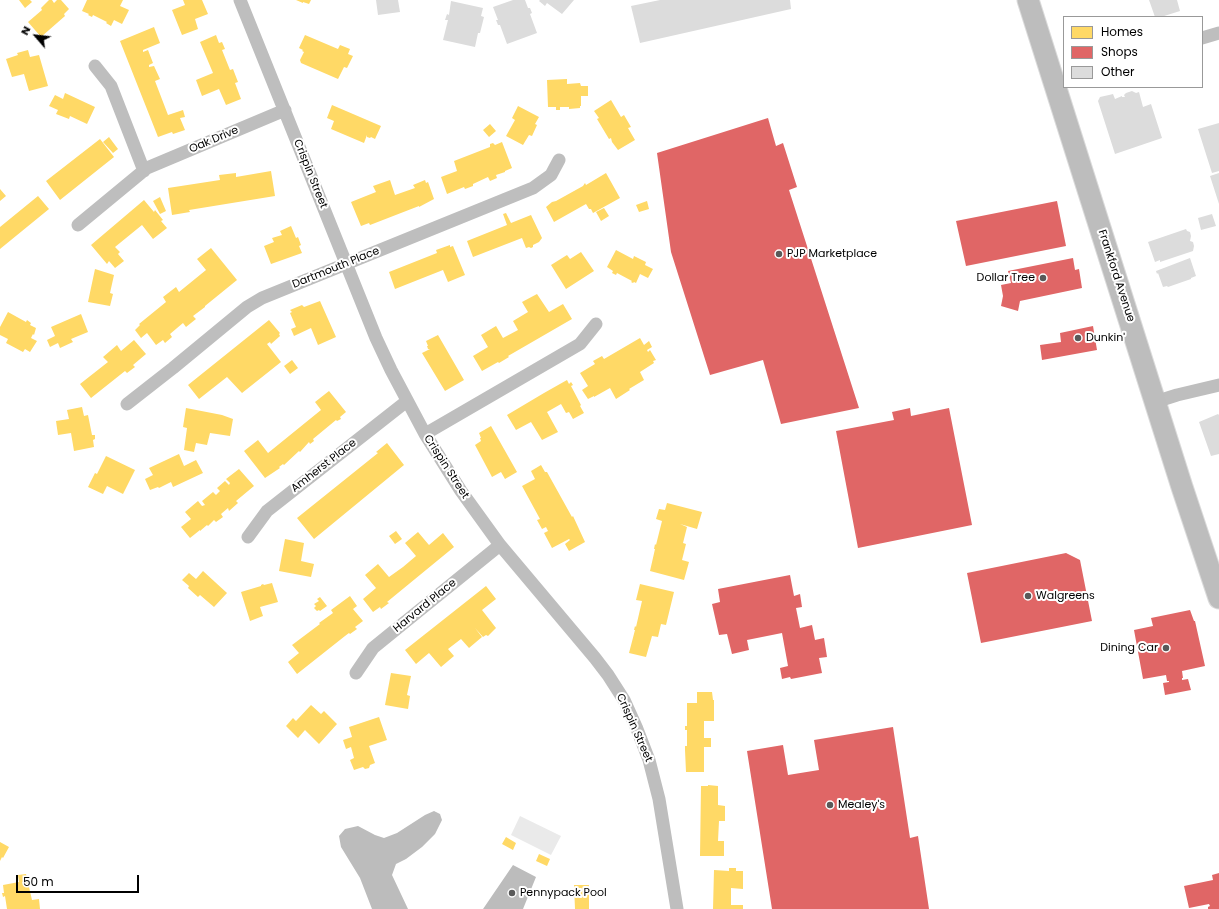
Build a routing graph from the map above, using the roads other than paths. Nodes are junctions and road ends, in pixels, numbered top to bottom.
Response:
1 (240, 0) edge
2 (1028, 0) edge
3 (1219, 33) edge
4 (1203, 38) edge
5 (95, 66) dead end
6 (1059, 83) edge
7 (285, 110) junction
8 (559, 160) dead end
9 (144, 171) junction
10 (78, 225) dead end
11 (345, 264) junction
12 (596, 324) dead end
13 (1219, 385) edge
14 (407, 401) junction
15 (1155, 402) junction
16 (127, 404) dead end
17 (425, 434) junction
18 (248, 537) dead end
19 (500, 545) junction
20 (1219, 598) edge
21 (356, 673) dead end
22 (677, 909) edge

1 - 7 street, Crispin Street
2 - 6 main road, Frankford Avenue
3 - 4 street
5 - 9 street
6 - 15 main road, Frankford Avenue
7 - 9 street, Oak Drive
7 - 11 street, Crispin Street
8 - 11 street, Dartmouth Place
9 - 10 street, Oak Drive
11 - 14 street, Crispin Street
11 - 16 street, Dartmouth Place
12 - 17 street
13 - 15 street
14 - 17 street, Crispin Street
14 - 18 street, Amherst Place
15 - 20 main road, Frankford Avenue
17 - 19 street, Crispin Street
19 - 21 street, Harvard Place
19 - 22 street, Crispin Street

